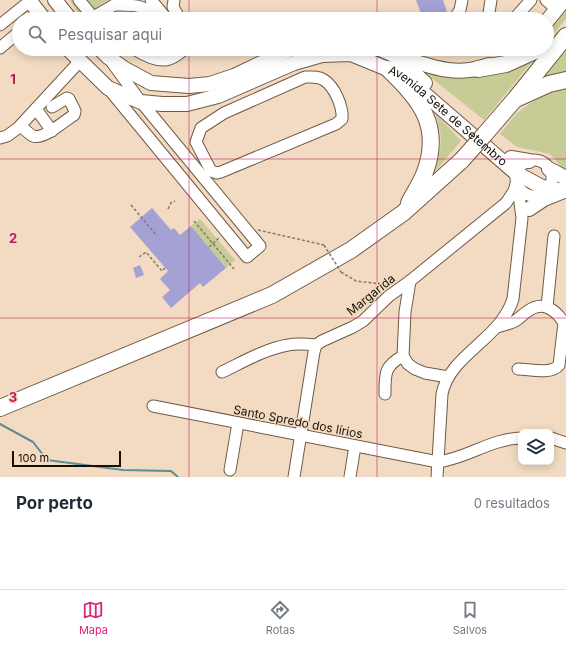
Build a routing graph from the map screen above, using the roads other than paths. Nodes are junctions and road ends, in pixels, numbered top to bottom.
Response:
1 (29, 0) edge
2 (55, 0) edge
3 (79, 0) edge
4 (151, 0) edge
5 (174, 0) edge
6 (491, 0) edge
7 (531, 0) edge
8 (546, 0) edge
9 (119, 3) edge
10 (560, 5) edge
11 (15, 12) edge
12 (36, 12) edge
13 (64, 12) edge
14 (88, 12) edge
15 (103, 12) edge
16 (151, 12) edge
17 (166, 12) edge
18 (172, 12) edge
19 (489, 12) edge
20 (520, 12) edge
21 (12, 15) edge
22 (0, 25) edge
23 (566, 33) edge
24 (566, 36) edge
25 (12, 38) edge
26 (554, 40) edge
27 (0, 48) edge
28 (554, 51) edge
29 (75, 56) edge
30 (106, 56) edge
31 (108, 56) edge
32 (150, 56) edge
33 (176, 56) edge
34 (276, 56) edge
35 (318, 56) edge
36 (361, 56) edge
37 (386, 56) edge
38 (510, 56) edge
39 (524, 56) edge
40 (550, 56) edge
41 (80, 61) junction
42 (391, 62) junction
43 (478, 69) junction
44 (566, 80) edge
45 (108, 88) junction
46 (516, 98) junction
47 (141, 102) junction
48 (49, 103) junction
49 (36, 109) junction
50 (63, 122) junction
51 (20, 126) junction
52 (52, 131) junction
53 (0, 138) edge
54 (196, 142) junction
55 (181, 150) junction
56 (167, 159) junction
57 (515, 170) junction
58 (566, 178) edge
59 (566, 183) edge
60 (547, 184) junction
61 (566, 191) edge
62 (403, 213) junction
63 (525, 214) junction
64 (244, 226) junction
65 (229, 235) junction
66 (554, 236) dead end
67 (410, 281) junction
68 (547, 307) junction
69 (497, 327) junction
70 (316, 345) junction
71 (403, 356) junction
72 (518, 369) dead end
73 (222, 372) dead end
74 (448, 377) junction
75 (385, 394) dead end
76 (153, 406) dead end
77 (0, 408) edge
78 (238, 423) junction
79 (302, 435) junction
80 (518, 438) edge
81 (554, 439) edge
82 (566, 443) edge
83 (355, 446) junction
84 (438, 462) junction
85 (230, 470) dead end
86 (294, 477) edge
87 (350, 477) edge
88 (437, 477) edge

1 - 11 street
1 - 12 main road
2 - 13 main road
3 - 14 street
4 - 17 street
5 - 18 street
6 - 19 street
7 - 20 street
8 - 10 street
9 - 15 street
9 - 16 street
21 - 22 street
23 - 26 highway
24 - 28 highway
25 - 27 street
29 - 41 main road, Avenida Sete de Setembro
30 - 47 street, Avenida Sete de Setembro
31 - 34 main road, Avenida Sete de Setembro
32 - 33 street
35 - 47 main road, Avenida Sete de Setembro
36 - 42 main road, Avenida Sete de Setembro
37 - 42 main road, Avenida Sete de Setembro
38 - 43 main road, Avenida Sete de Setembro
39 - 43 highway
40 - 46 highway
41 - 45 main road, Avenida Sete de Setembro
41 - 48 street
42 - 43 main road, Avenida Sete de Setembro
42 - 57 main road, Avenida Sete de Setembro
42 - 62 highway
44 - 46 highway
45 - 47 main road, Avenida Sete de Setembro
45 - 56 street, Avenida Sete de Setembro
46 - 62 highway, bridge
47 - 55 street, Avenida Sete de Setembro
48 - 49 street
48 - 50 street
48 - 50 street
49 - 51 street
49 - 52 street
50 - 52 street
51 - 52 street
51 - 53 street
54 - 54 street
54 - 55 street
55 - 56 street
55 - 64 street, Avenida Sete de Setembro
56 - 65 street, Avenida Sete de Setembro
57 - 60 main road, Avenida Sete de Setembro
57 - 60 street
57 - 63 street
57 - 67 street, Margarida
58 - 60 main road
59 - 60 main road, Avenida Sete de Setembro
60 - 61 main road, Avenida Sete de Setembro
60 - 63 street
61 - 63 main road
62 - 77 highway
63 - 69 street
64 - 65 street
64 - 65 street, Avenida Sete de Setembro
66 - 68 street
67 - 70 street, Margarida
67 - 71 street
68 - 69 street
68 - 72 street
69 - 74 street
70 - 73 street
70 - 79 street
71 - 74 street
71 - 75 street
74 - 84 street
76 - 78 street, Santo Spredo dos lírios
78 - 79 street, Santo Spredo dos lírios
78 - 85 street
79 - 83 street, Santo Spredo dos lírios
79 - 86 street
80 - 84 street
81 - 82 street
83 - 84 street, Santo Spredo dos lírios
83 - 87 street
84 - 88 street

